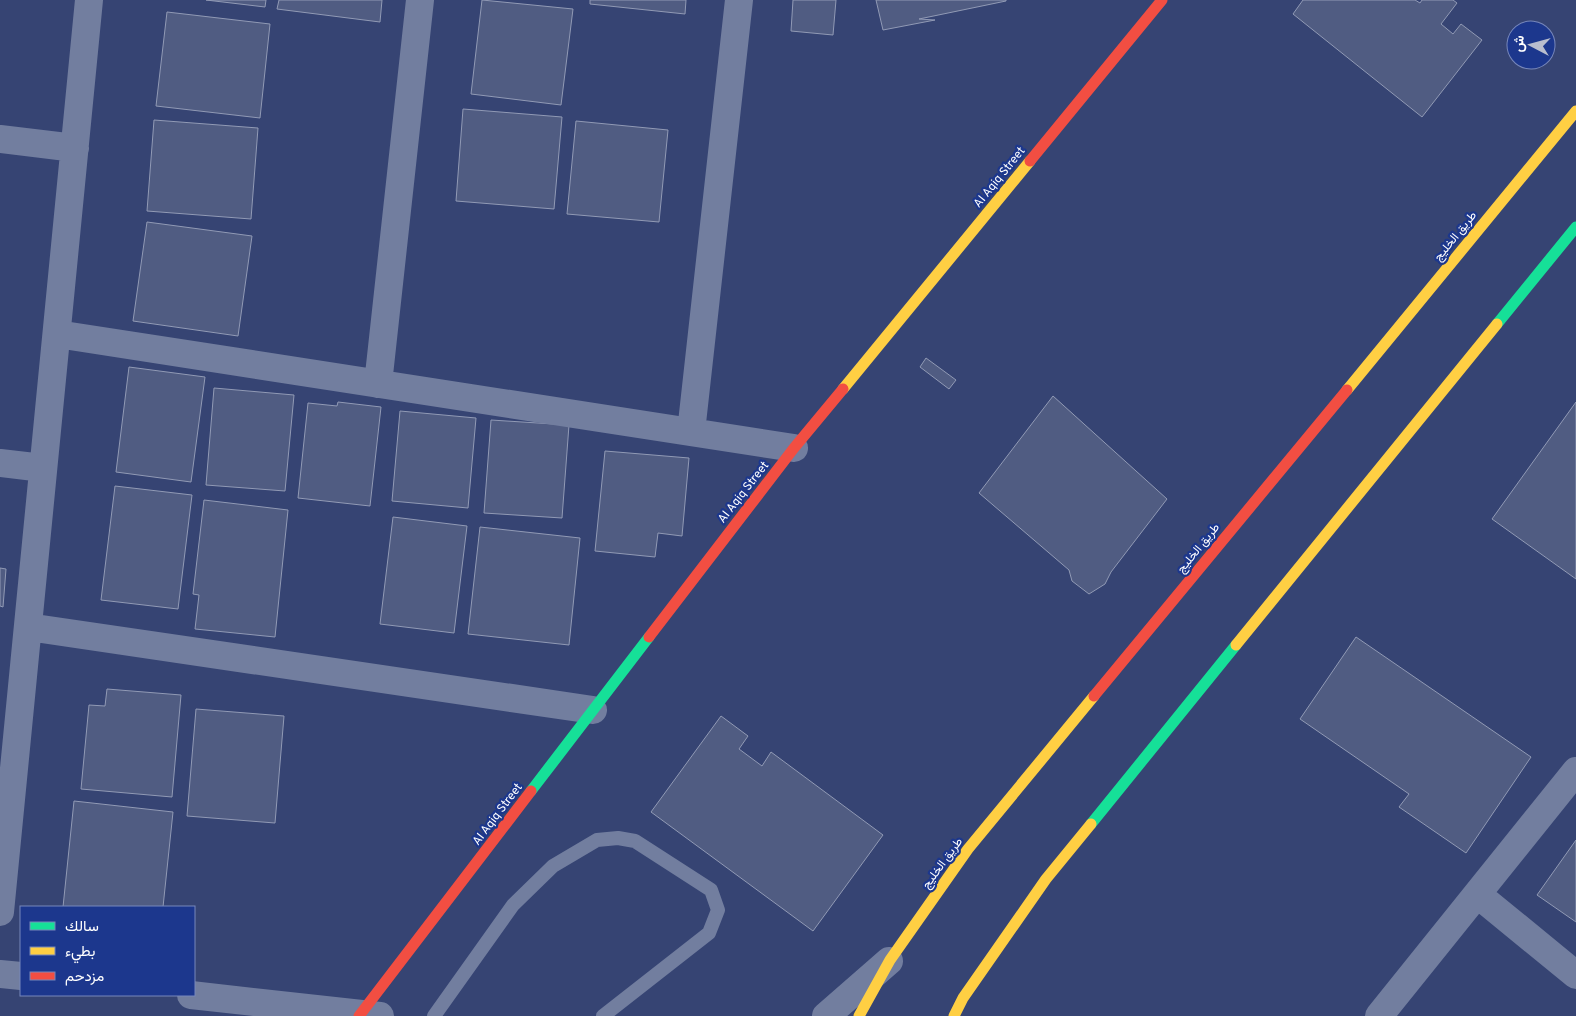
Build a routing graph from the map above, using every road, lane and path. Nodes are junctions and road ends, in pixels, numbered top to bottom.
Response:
1 (89, 0) edge
2 (420, 0) edge
3 (739, 0) edge
4 (1162, 0) edge
5 (1576, 111) edge
6 (0, 139) edge
7 (75, 148) junction
8 (1576, 227) edge
9 (57, 334) junction
10 (378, 384) junction
11 (692, 432) junction
12 (794, 448) junction
13 (0, 463) edge
14 (44, 468) junction
15 (28, 627) junction
16 (593, 710) junction
17 (1576, 771) edge
18 (1477, 894) junction
19 (0, 912) edge
20 (890, 960) junction
21 (0, 974) edge
22 (1576, 975) edge
23 (20, 976) edge
24 (195, 995) edge
25 (367, 1015) edge
26 (434, 1016) edge
27 (602, 1016) edge
28 (826, 1016) edge
29 (859, 1016) edge
30 (954, 1016) edge
31 (1378, 1016) edge

1 - 7 street
2 - 10 street
3 - 11 street
4 - 12 main road, Al Aqiq Street
5 - 20 main road, طريق الخليج
6 - 7 street
7 - 9 street
8 - 30 main road
9 - 10 street
9 - 14 street
10 - 11 street
11 - 12 street
12 - 16 main road, Al Aqiq Street
13 - 14 street
14 - 15 street
15 - 16 street
15 - 19 street
16 - 25 main road, Al Aqiq Street
17 - 18 street
18 - 22 street
18 - 31 street
20 - 28 street
20 - 29 main road, طريق الخليج
21 - 23 street
24 - 25 street
26 - 27 lane

